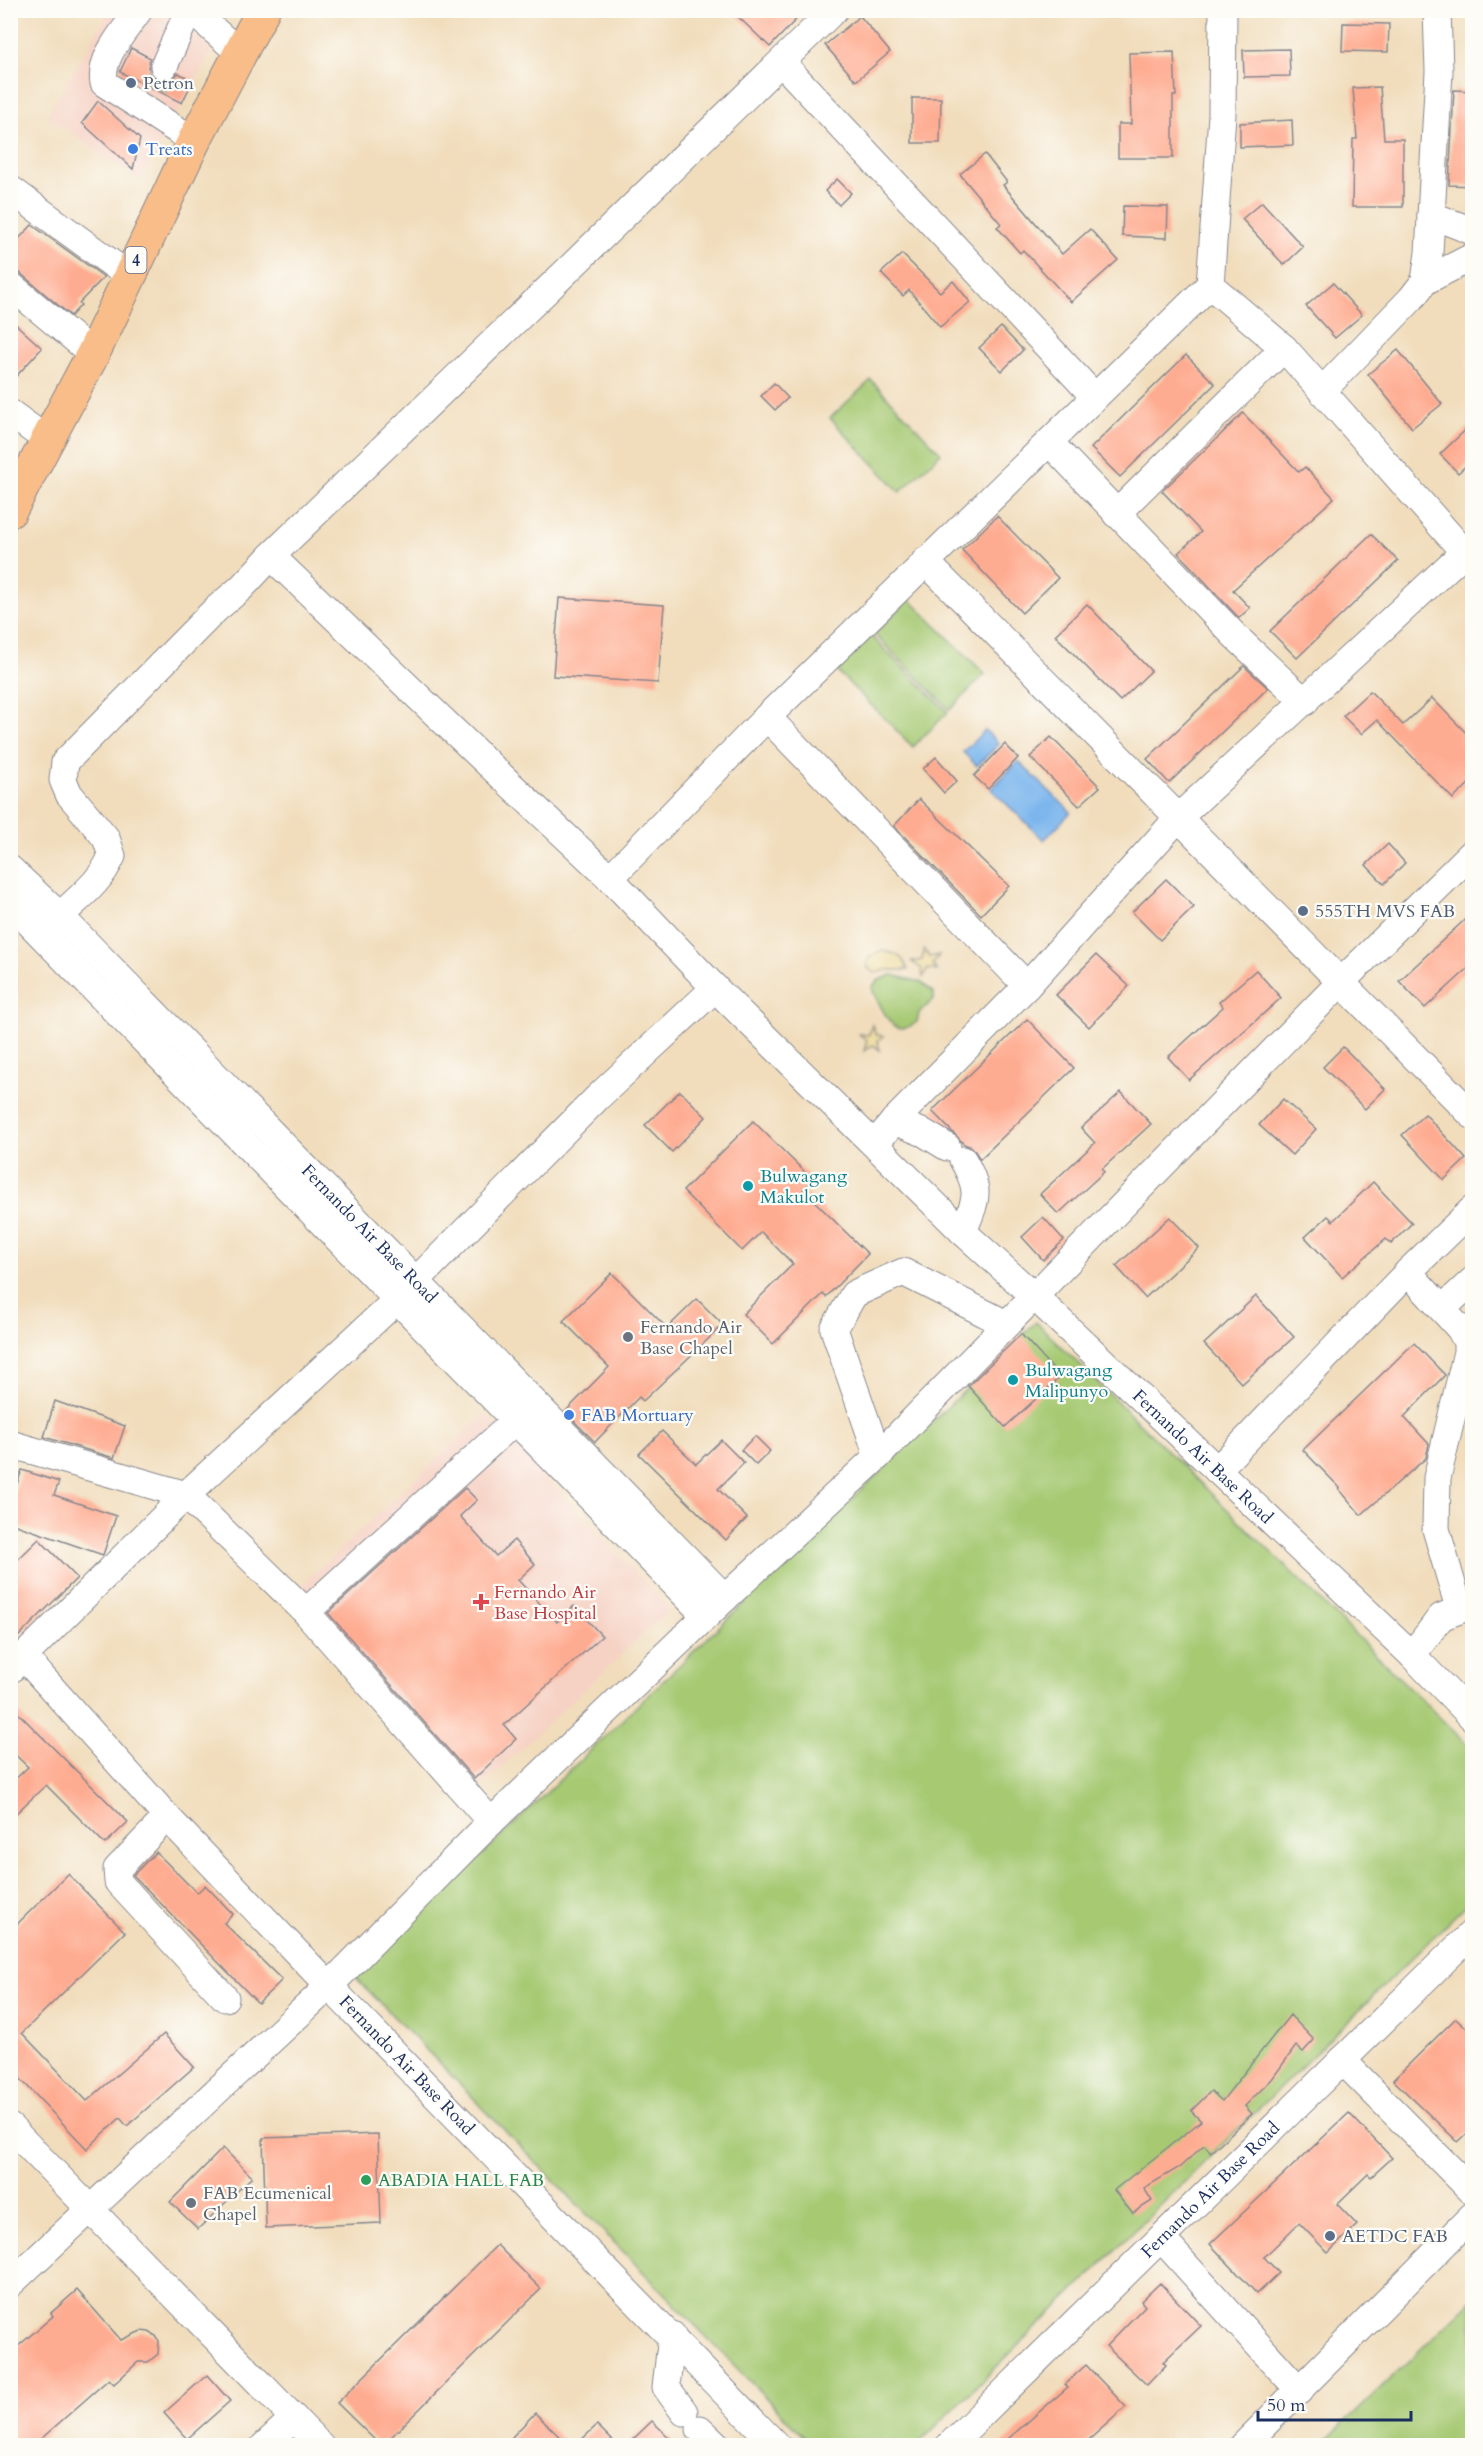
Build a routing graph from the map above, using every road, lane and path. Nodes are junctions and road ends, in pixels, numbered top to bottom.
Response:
1 (139, 10) edge
2 (190, 10) edge
3 (263, 10) edge
4 (834, 10) edge
5 (1223, 10) edge
6 (1437, 10) edge
7 (240, 53) junction
8 (782, 63) junction
9 (155, 88) junction
10 (194, 141) junction
11 (10, 189) edge
12 (1431, 215) junction
13 (1473, 231) edge
14 (1473, 257) edge
15 (129, 276) junction
16 (1425, 281) junction
17 (10, 285) edge
18 (1210, 285) junction
19 (1284, 348) junction
20 (93, 354) junction
21 (1322, 391) junction
22 (1095, 397) junction
23 (10, 413) edge
24 (47, 440) junction
25 (1050, 443) junction
26 (10, 511) edge
27 (1116, 514) junction
28 (1470, 553) edge
29 (271, 556) junction
30 (925, 561) junction
31 (1305, 702) junction
32 (767, 717) junction
33 (1179, 817) junction
34 (1473, 853) edge
35 (610, 878) junction
36 (14, 889) edge
37 (52, 926) junction
38 (1342, 981) junction
39 (1027, 986) junction
40 (715, 988) junction
41 (1473, 1115) edge
42 (894, 1121) junction
43 (875, 1144) junction
44 (1473, 1210) edge
45 (963, 1232) junction
46 (1408, 1272) junction
47 (1473, 1281) edge
48 (407, 1290) junction
49 (1035, 1297) junction
50 (1442, 1310) junction
51 (1006, 1324) junction
52 (536, 1402) junction
53 (517, 1421) junction
54 (10, 1444) edge
55 (878, 1456) junction
56 (1217, 1470) junction
57 (186, 1495) junction
58 (657, 1546) junction
59 (1466, 1606) edge
60 (716, 1607) junction
61 (306, 1612) junction
62 (1412, 1655) junction
63 (17, 1664) edge
64 (1473, 1717) edge
65 (167, 1817) junction
66 (491, 1822) junction
67 (1473, 1933) edge
68 (329, 1986) junction
69 (225, 1998) dead end
70 (1342, 2060) junction
71 (10, 2127) edge
72 (1473, 2191) edge
73 (90, 2210) junction
74 (1473, 2216) edge
75 (1161, 2238) junction
76 (10, 2284) edge
77 (672, 2335) junction
78 (1300, 2391) junction
79 (294, 2418) junction
80 (700, 2429) edge
81 (264, 2445) edge
82 (321, 2445) edge
83 (777, 2445) edge
84 (949, 2445) edge
85 (1243, 2445) edge

1 - 9 street
2 - 7 street
2 - 9 street
3 - 7 highway, 4
4 - 8 street
5 - 18 street
6 - 12 street
7 - 10 highway, 4
8 - 22 street
8 - 29 street
9 - 10 street
10 - 15 highway, 4
11 - 15 street
12 - 13 street
12 - 16 street
14 - 16 street
15 - 20 highway, 4
16 - 21 street
17 - 20 street
18 - 19 street
18 - 22 street
19 - 21 street
19 - 27 street
20 - 24 highway, 4
21 - 28 street
22 - 25 street
23 - 24 street
24 - 26 highway, 4
25 - 27 street
25 - 30 street
27 - 31 street
28 - 31 street
29 - 35 street
29 - 37 street
30 - 32 street
30 - 33 street
31 - 33 street
32 - 35 street
32 - 39 street
33 - 38 street
33 - 39 street
34 - 38 street
35 - 40 street
36 - 37 street, Fernando Air Base Road
37 - 48 street, Fernando Air Base Road
38 - 41 street
38 - 49 street
39 - 42 street
40 - 43 street
40 - 48 street
42 - 43 street
42 - 45 street
43 - 45 street
44 - 46 street
45 - 49 street
46 - 50 street
46 - 56 street
47 - 50 street
48 - 52 street, Fernando Air Base Road
48 - 53 street, Fernando Air Base Road
48 - 57 street
49 - 51 street, Fernando Air Base Road
49 - 56 street, Fernando Air Base Road
50 - 59 street
51 - 55 street, Fernando Air Base Road
51 - 55 street
52 - 53 street
52 - 58 street, Fernando Air Base Road
53 - 58 street, Fernando Air Base Road
53 - 61 street
54 - 57 street
55 - 60 street, Fernando Air Base Road
56 - 62 street, Fernando Air Base Road
57 - 61 street
57 - 63 street
58 - 60 street, Fernando Air Base Road
59 - 62 street
60 - 66 street, Fernando Air Base Road
61 - 66 street
62 - 64 street, Fernando Air Base Road
63 - 65 street
65 - 68 street
65 - 69 street
66 - 68 street, Fernando Air Base Road
67 - 70 street, Fernando Air Base Road
68 - 73 street
68 - 77 street, Fernando Air Base Road
70 - 72 street
70 - 75 street, Fernando Air Base Road
71 - 73 street
73 - 76 street
73 - 79 street
74 - 78 street
75 - 78 street
75 - 84 street, Fernando Air Base Road
77 - 80 street
77 - 83 street, Fernando Air Base Road
78 - 85 street
79 - 81 street
79 - 82 street

